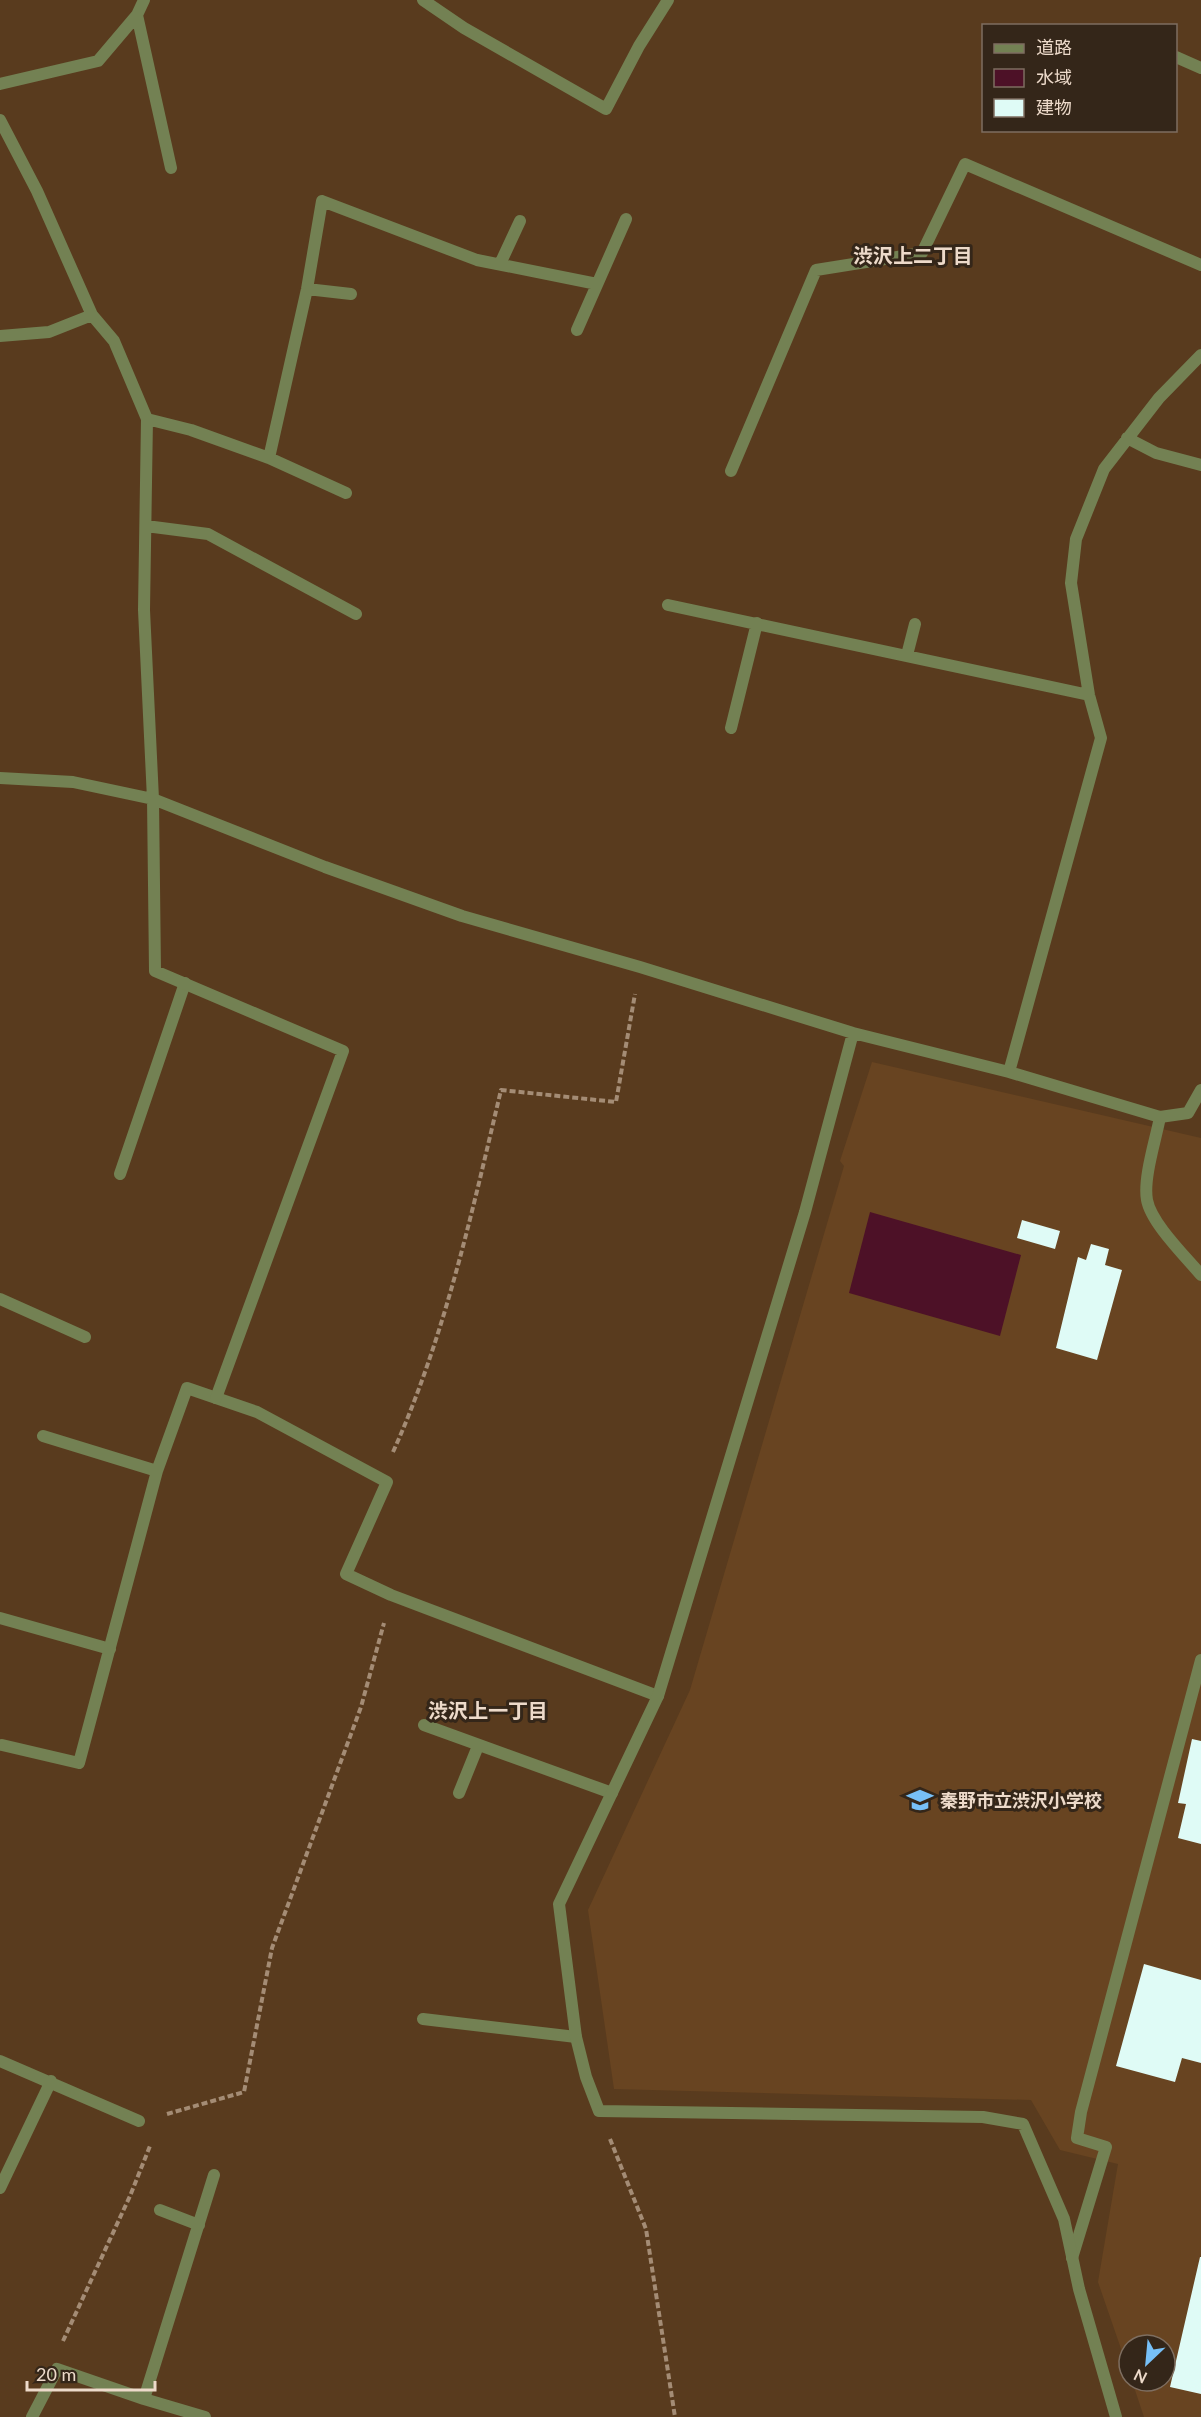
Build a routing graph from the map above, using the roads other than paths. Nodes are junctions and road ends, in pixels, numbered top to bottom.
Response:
1 (144, 0) edge
2 (423, 0) edge
3 (668, 0) edge
4 (137, 15) junction
5 (1177, 57) edge
6 (1201, 68) edge
7 (0, 84) edge
8 (0, 120) edge
9 (171, 168) dead end
10 (626, 219) dead end
11 (520, 221) dead end
12 (500, 264) junction
13 (1201, 265) edge
14 (597, 284) junction
15 (307, 289) junction
16 (351, 294) dead end
17 (92, 315) junction
18 (577, 330) dead end
19 (0, 336) edge
20 (1201, 355) edge
21 (147, 419) junction
22 (1127, 438) junction
23 (268, 458) junction
24 (1201, 465) edge
25 (731, 471) dead end
26 (346, 493) dead end
27 (146, 526) junction
28 (668, 605) dead end
29 (356, 614) dead end
30 (757, 623) junction
31 (915, 624) dead end
32 (907, 655) junction
33 (1089, 695) junction
34 (731, 728) dead end
35 (0, 778) edge
36 (153, 799) junction
37 (185, 983) junction
38 (853, 1034) junction
39 (1009, 1072) junction
40 (1201, 1090) edge
41 (1160, 1117) junction
42 (120, 1174) dead end
43 (1201, 1275) edge
44 (0, 1299) edge
45 (85, 1337) dead end
46 (216, 1398) junction
47 (43, 1436) dead end
48 (157, 1471) junction
49 (0, 1618) edge
50 (110, 1649) junction
51 (1201, 1660) edge
52 (658, 1696) junction
53 (424, 1725) dead end
54 (2, 1745) dead end
55 (478, 1746) junction
56 (459, 1793) dead end
57 (612, 1793) junction
58 (423, 2019) dead end
59 (576, 2037) junction
60 (0, 2061) edge
61 (51, 2081) junction
62 (139, 2121) dead end
63 (214, 2175) dead end
64 (0, 2188) edge
65 (160, 2210) dead end
66 (199, 2225) junction
67 (1072, 2258) junction
68 (144, 2399) junction
69 (32, 2417) edge
70 (205, 2417) edge
71 (1116, 2417) edge

1 - 4 street
2 - 3 street
4 - 7 street
4 - 9 street
5 - 6 street
8 - 17 street
10 - 14 street
11 - 12 street
12 - 14 street
12 - 15 street
13 - 25 street
14 - 18 street
15 - 16 street
15 - 23 street
17 - 19 street
17 - 21 street
20 - 22 street
21 - 23 street
21 - 27 street
22 - 24 street
22 - 33 street
23 - 26 street
27 - 29 street
27 - 36 street
28 - 30 street
30 - 32 street
30 - 34 street
31 - 32 street
32 - 33 street
33 - 39 street
35 - 36 street
36 - 37 street
36 - 38 street
37 - 42 street
37 - 46 street
38 - 39 street
38 - 52 street
39 - 41 street
40 - 41 street
41 - 43 street
44 - 45 street
46 - 48 street
46 - 52 street
47 - 48 street
48 - 50 street
49 - 50 street
50 - 54 street
51 - 67 street
52 - 57 street
53 - 55 street
55 - 56 street
55 - 57 street
57 - 59 street
58 - 59 street
59 - 67 street
60 - 61 street
61 - 62 street
61 - 64 street
63 - 66 street
65 - 66 street
66 - 68 street
67 - 71 street
68 - 69 street
68 - 70 street

